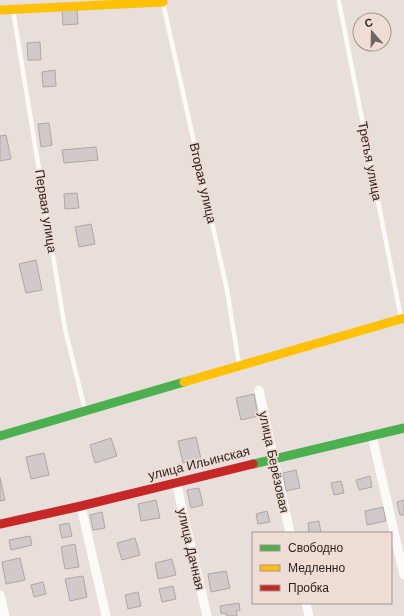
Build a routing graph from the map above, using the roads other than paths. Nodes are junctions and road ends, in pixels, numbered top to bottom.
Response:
1 (163, 2) joint
2 (339, 2) dead end
3 (0, 10) edge
4 (13, 10) junction
5 (403, 319) edge
6 (239, 366) junction
7 (258, 390) dead end
8 (85, 412) junction
9 (404, 428) edge
10 (0, 436) edge
11 (372, 436) junction
12 (273, 459) junction
13 (176, 482) junction
14 (81, 506) junction
15 (0, 524) edge
16 (290, 532) edge
17 (404, 575) edge
18 (0, 595) edge
19 (306, 604) edge
20 (5, 616) edge
21 (106, 616) edge
22 (207, 616) edge
23 (309, 616) edge

1 - 4 street
1 - 6 lane, Вторая улица
2 - 5 lane, Третья улица
3 - 4 street
4 - 8 lane, Первая улица
5 - 6 street
6 - 8 street
7 - 12 street, улица Берёзовая
8 - 10 street
9 - 11 street, улица Ильинская
11 - 12 street, улица Ильинская
11 - 17 street
12 - 13 street, улица Ильинская
12 - 16 street, улица Берёзовая
13 - 14 street, улица Ильинская
13 - 22 street, улица Дачная
14 - 15 street, улица Ильинская
14 - 21 street
18 - 20 street
19 - 23 street

